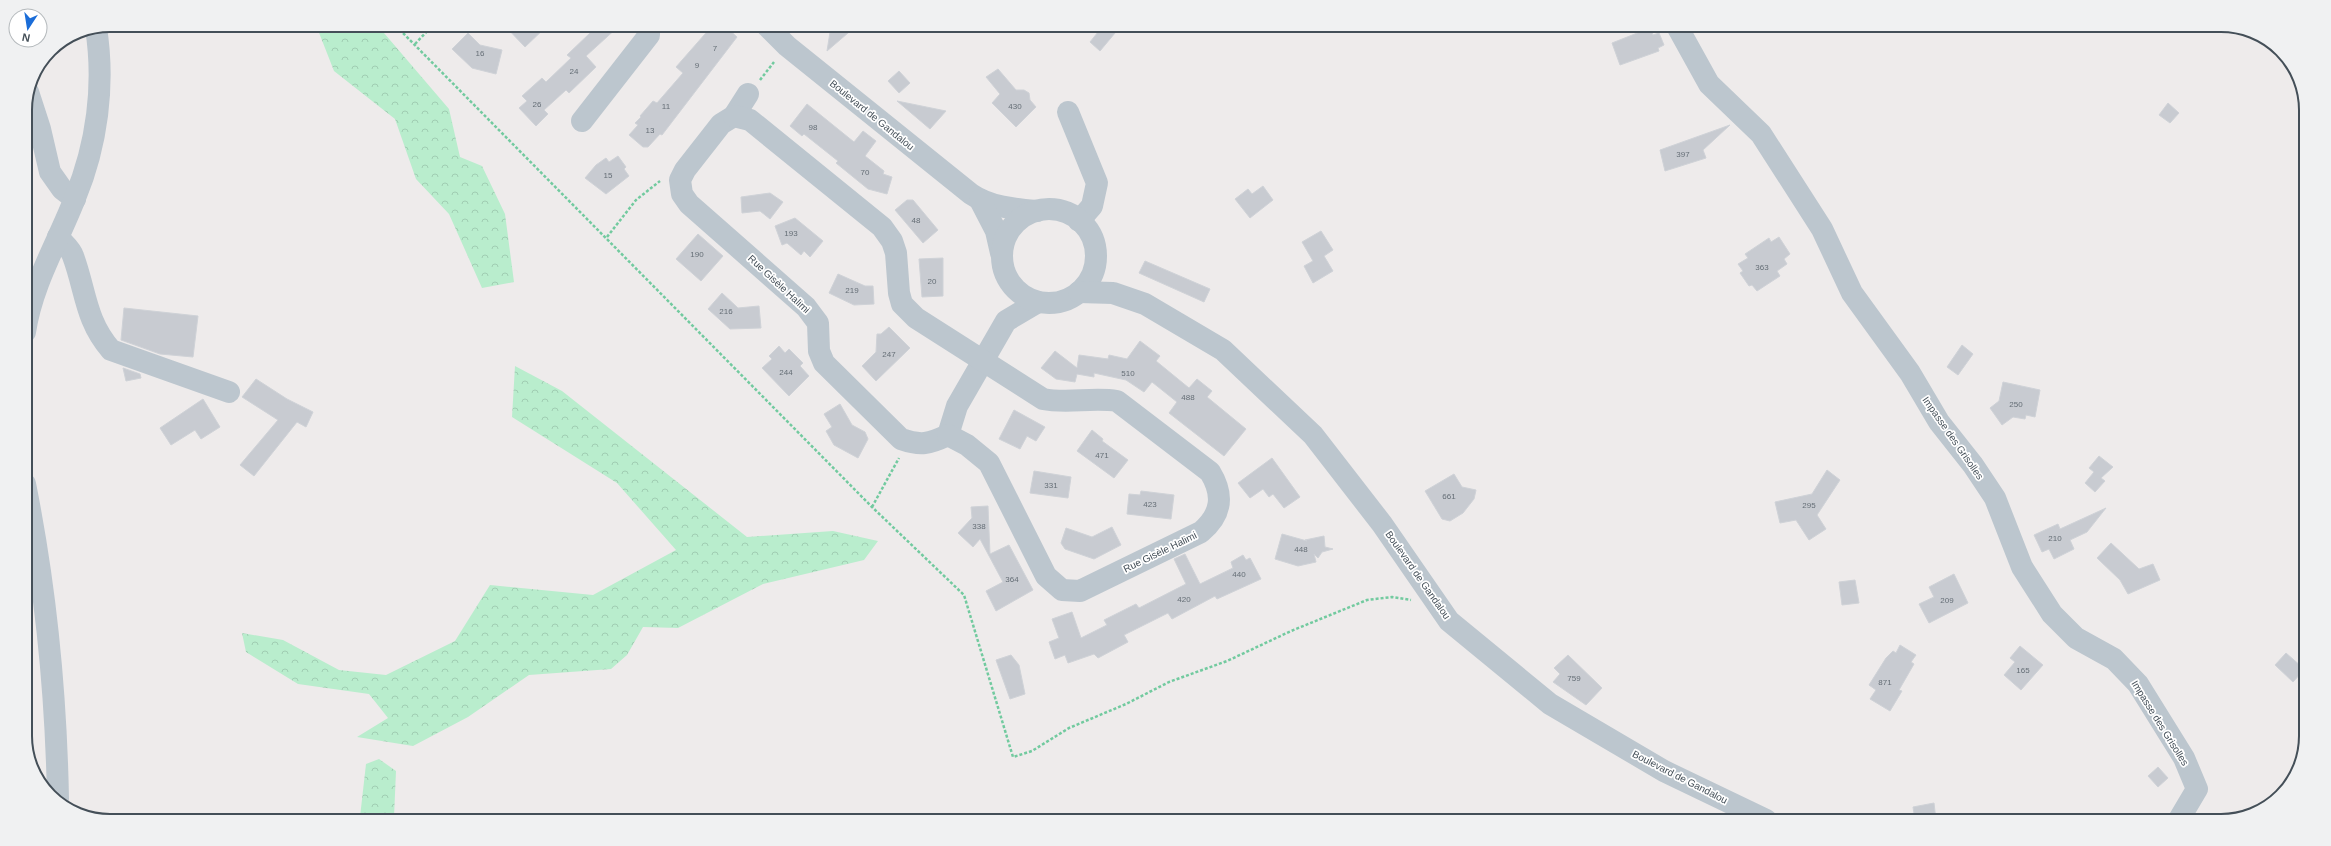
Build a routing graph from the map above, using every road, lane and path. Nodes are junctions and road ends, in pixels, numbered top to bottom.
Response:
1 (402, 32) edge
2 (426, 32) edge
3 (649, 32) edge
4 (773, 32) edge
5 (1680, 32) edge
6 (96, 34) edge
7 (415, 44) junction
8 (787, 46) junction
9 (748, 94) joint
10 (32, 106) edge
11 (1068, 112) dead end
12 (734, 116) junction
13 (582, 121) dead end
14 (680, 180) junction
15 (75, 199) junction
16 (980, 200) junction
17 (1037, 211) junction
18 (1079, 221) junction
19 (58, 237) junction
20 (607, 237) junction
21 (1096, 261) junction
22 (1003, 263) junction
23 (1079, 292) junction
24 (1128, 297) junction
25 (1038, 302) junction
26 (32, 307) edge
27 (1006, 321) junction
28 (982, 361) junction
29 (228, 392) dead end
30 (948, 435) junction
31 (911, 442) junction
32 (872, 507) junction
33 (32, 524) edge
34 (1433, 598) junction
35 (58, 794) edge
36 (1754, 814) edge
37 (2182, 814) edge

1 - 7 path
2 - 7 path
3 - 13 street
4 - 8 street, Boulevard de Gandalou
5 - 37 street, Impasse des Grisolles
6 - 15 street
7 - 20 path
8 - 9 path
8 - 16 street, Boulevard de Gandalou
9 - 12 street
10 - 15 street
11 - 18 street
12 - 14 street
12 - 28 street, Rue Gisèle Halimi
14 - 20 path
14 - 31 street, Rue Gisèle Halimi
15 - 19 street
16 - 17 street, Boulevard de Gandalou
16 - 22 street, Boulevard de Gandalou
17 - 18 street
17 - 22 street
18 - 21 street
19 - 26 street
19 - 29 street
20 - 32 path
21 - 23 street
21 - 24 street, Boulevard de Gandalou
22 - 25 street
22 - 27 street
23 - 24 street, Boulevard de Gandalou
23 - 25 street
24 - 34 street, Boulevard de Gandalou
25 - 27 street
27 - 28 street
28 - 30 street
28 - 30 street, Rue Gisèle Halimi
30 - 31 street, Rue Gisèle Halimi
31 - 32 path
32 - 34 path
33 - 35 street
34 - 36 street, Boulevard de Gandalou

